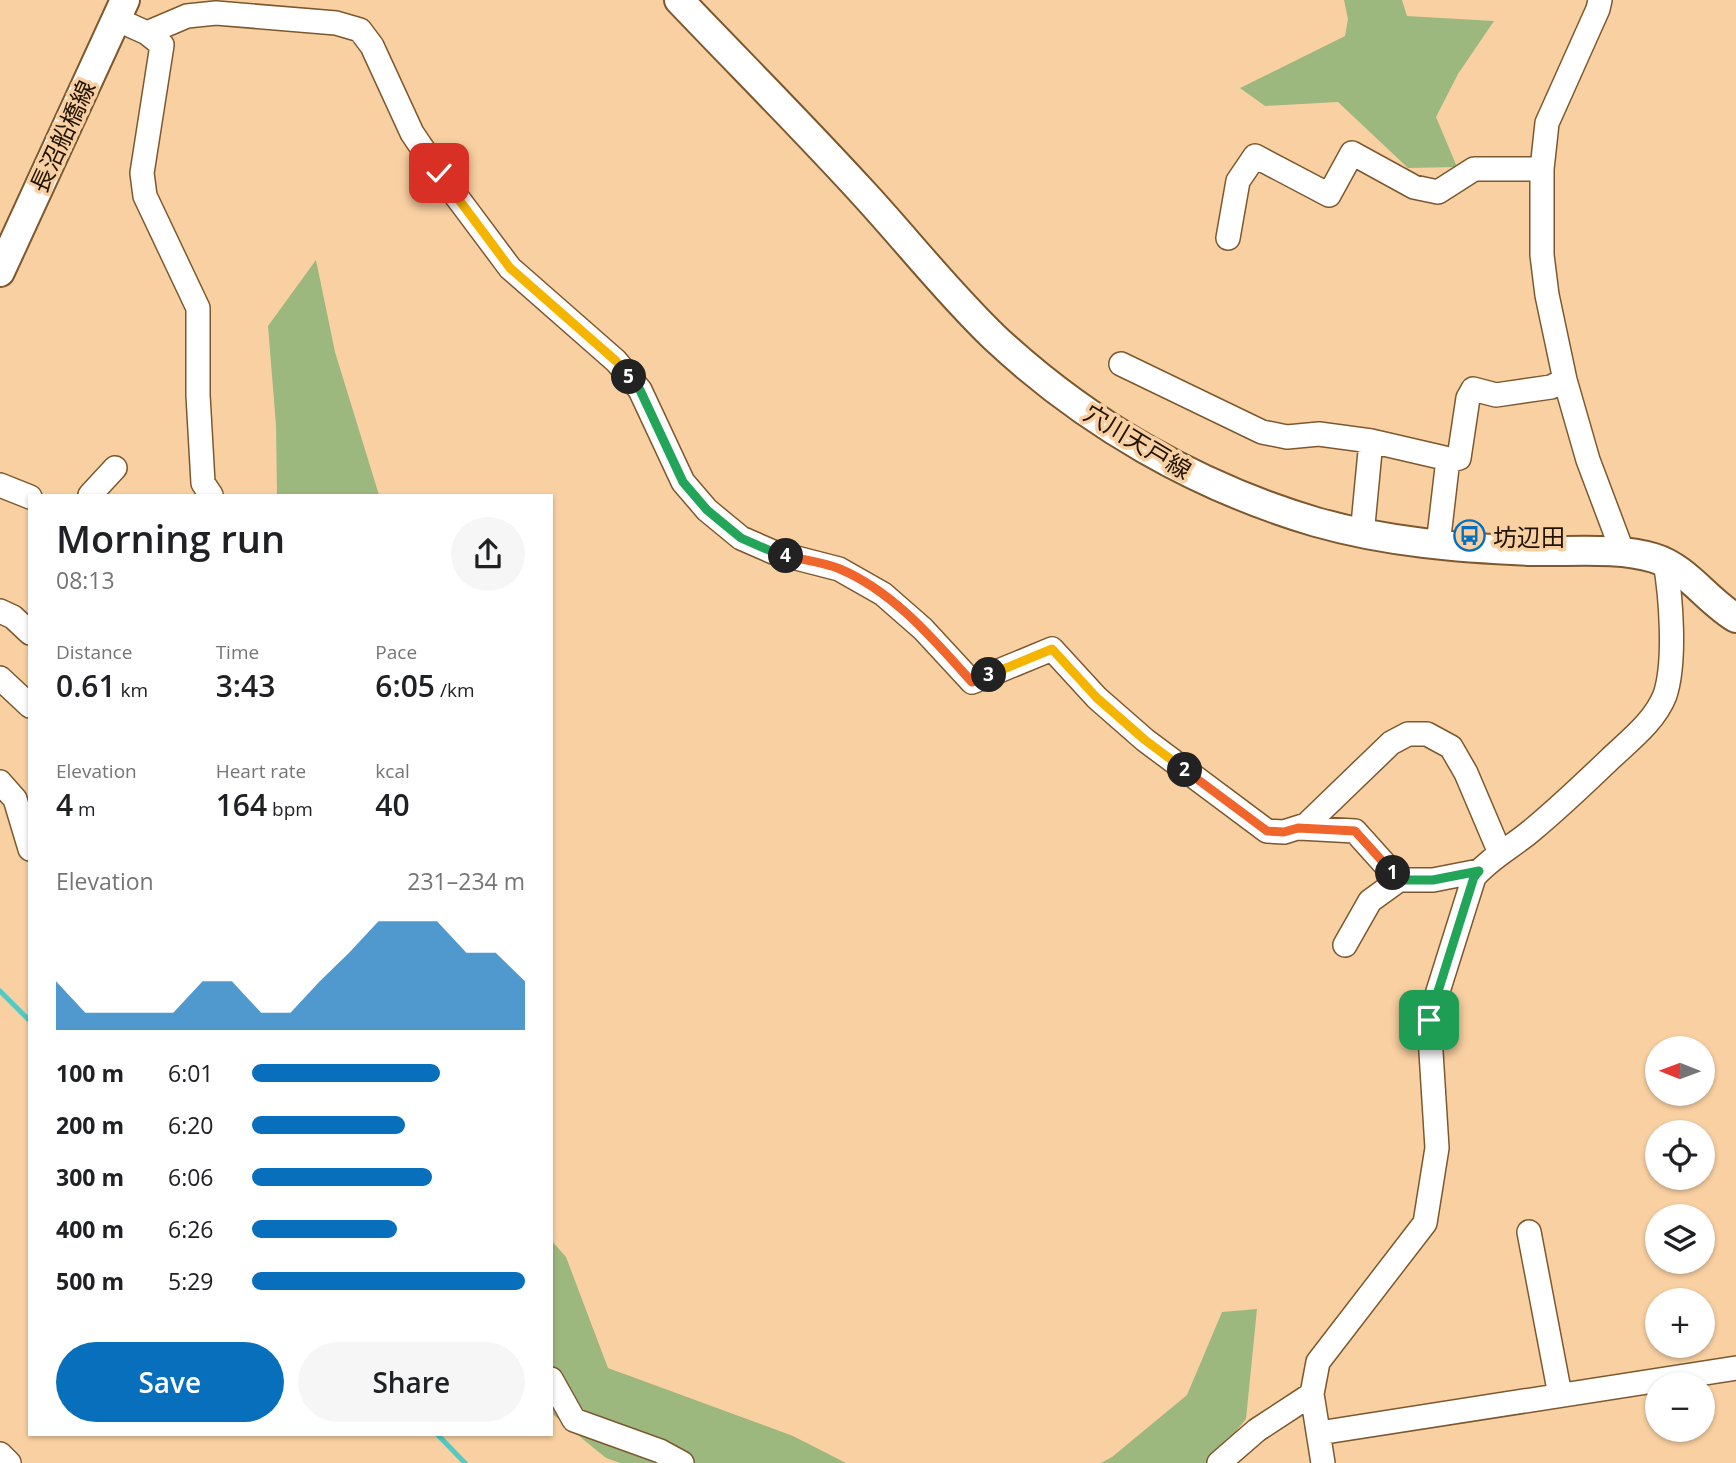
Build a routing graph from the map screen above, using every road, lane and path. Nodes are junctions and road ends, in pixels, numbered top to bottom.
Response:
1 (679, 0) edge
2 (1600, 0) edge
3 (121, 10) edge
4 (147, 33) junction
5 (1542, 169) junction
6 (1228, 238) dead end
7 (0, 272) edge
8 (1121, 364) dead end
9 (1565, 380) junction
10 (1371, 441) junction
11 (1448, 459) junction
12 (115, 468) dead end
13 (0, 485) edge
14 (91, 494) edge
15 (210, 494) edge
16 (28, 496) edge
17 (1362, 534) junction
18 (1438, 545) junction
19 (1623, 553) junction
20 (1665, 562) junction
21 (1736, 618) edge
22 (4, 621) edge
23 (28, 632) edge
24 (0, 678) edge
25 (28, 704) edge
26 (0, 782) edge
27 (1298, 828) junction
28 (28, 842) edge
29 (1500, 853) junction
30 (1479, 871) junction
31 (1399, 880) junction
32 (1345, 945) dead end
33 (1530, 1232) dead end
34 (1736, 1368) edge
35 (553, 1383) edge
36 (1312, 1394) junction
37 (1560, 1395) junction
38 (1319, 1433) junction
39 (0, 1454) edge
40 (9, 1463) edge
41 (682, 1463) edge
42 (1219, 1463) edge
43 (1323, 1463) edge

1 - 17 main road, 穴川天戸線
2 - 5 street
3 - 4 street
3 - 7 main road, 長沼船橋線
4 - 15 street
4 - 27 street
5 - 6 street
5 - 9 street
8 - 10 street
9 - 11 street
9 - 19 street
10 - 11 street
10 - 17 street
11 - 18 street
12 - 14 street
13 - 16 street
17 - 18 main road, 穴川天戸線
18 - 19 main road, 穴川天戸線
19 - 20 main road, 穴川天戸線
20 - 21 main road, 穴川天戸線
20 - 29 street
22 - 23 street
24 - 25 street
26 - 28 street
27 - 29 street
27 - 31 street
29 - 30 street
30 - 31 street
30 - 36 street
31 - 32 street
33 - 37 street
34 - 37 street
35 - 41 street
36 - 38 street
36 - 42 street
37 - 38 street
38 - 43 street
39 - 40 street

